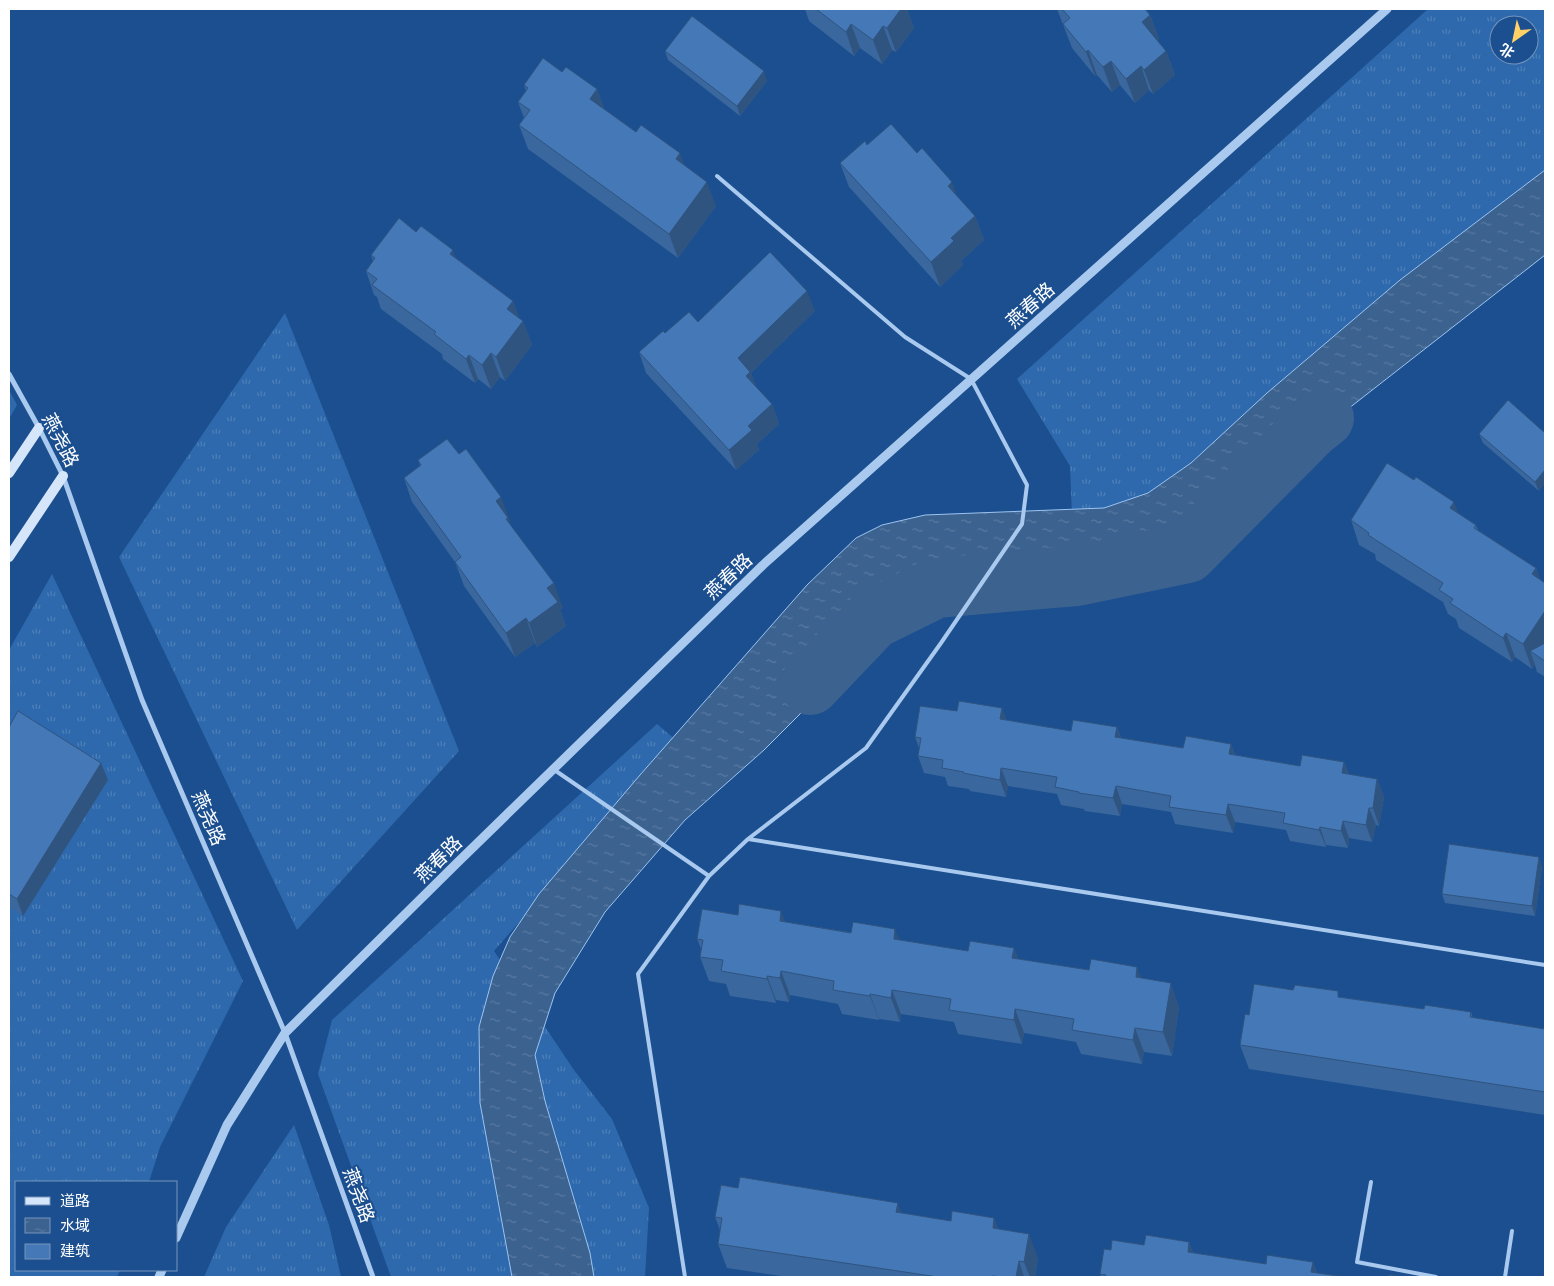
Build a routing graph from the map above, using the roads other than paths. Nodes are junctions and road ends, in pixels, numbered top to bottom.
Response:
1 (1387, 9) edge
2 (717, 176) dead end
3 (9, 374) edge
4 (971, 380) junction
5 (39, 428) junction
6 (9, 474) edge
7 (63, 476) junction
8 (9, 557) edge
9 (553, 769) junction
10 (748, 838) junction
11 (709, 876) junction
12 (1545, 965) edge
13 (285, 1033) junction
14 (1371, 1182) dead end
15 (1512, 1231) dead end
16 (178, 1234) edge
17 (372, 1277) edge
18 (685, 1277) edge
19 (1436, 1277) edge
20 (1505, 1277) edge

1 - 4 street, 燕春路
2 - 4 lane
3 - 5 street, 燕尧路
4 - 9 street, 燕春路
4 - 10 lane
5 - 6 main road
5 - 7 street, 燕尧路
7 - 8 main road
7 - 13 street, 燕尧路
9 - 11 lane
9 - 13 street, 燕春路
10 - 11 lane
10 - 12 lane
11 - 18 lane
13 - 16 street, 燕春路
13 - 17 street, 燕尧路
14 - 19 lane
15 - 20 lane

